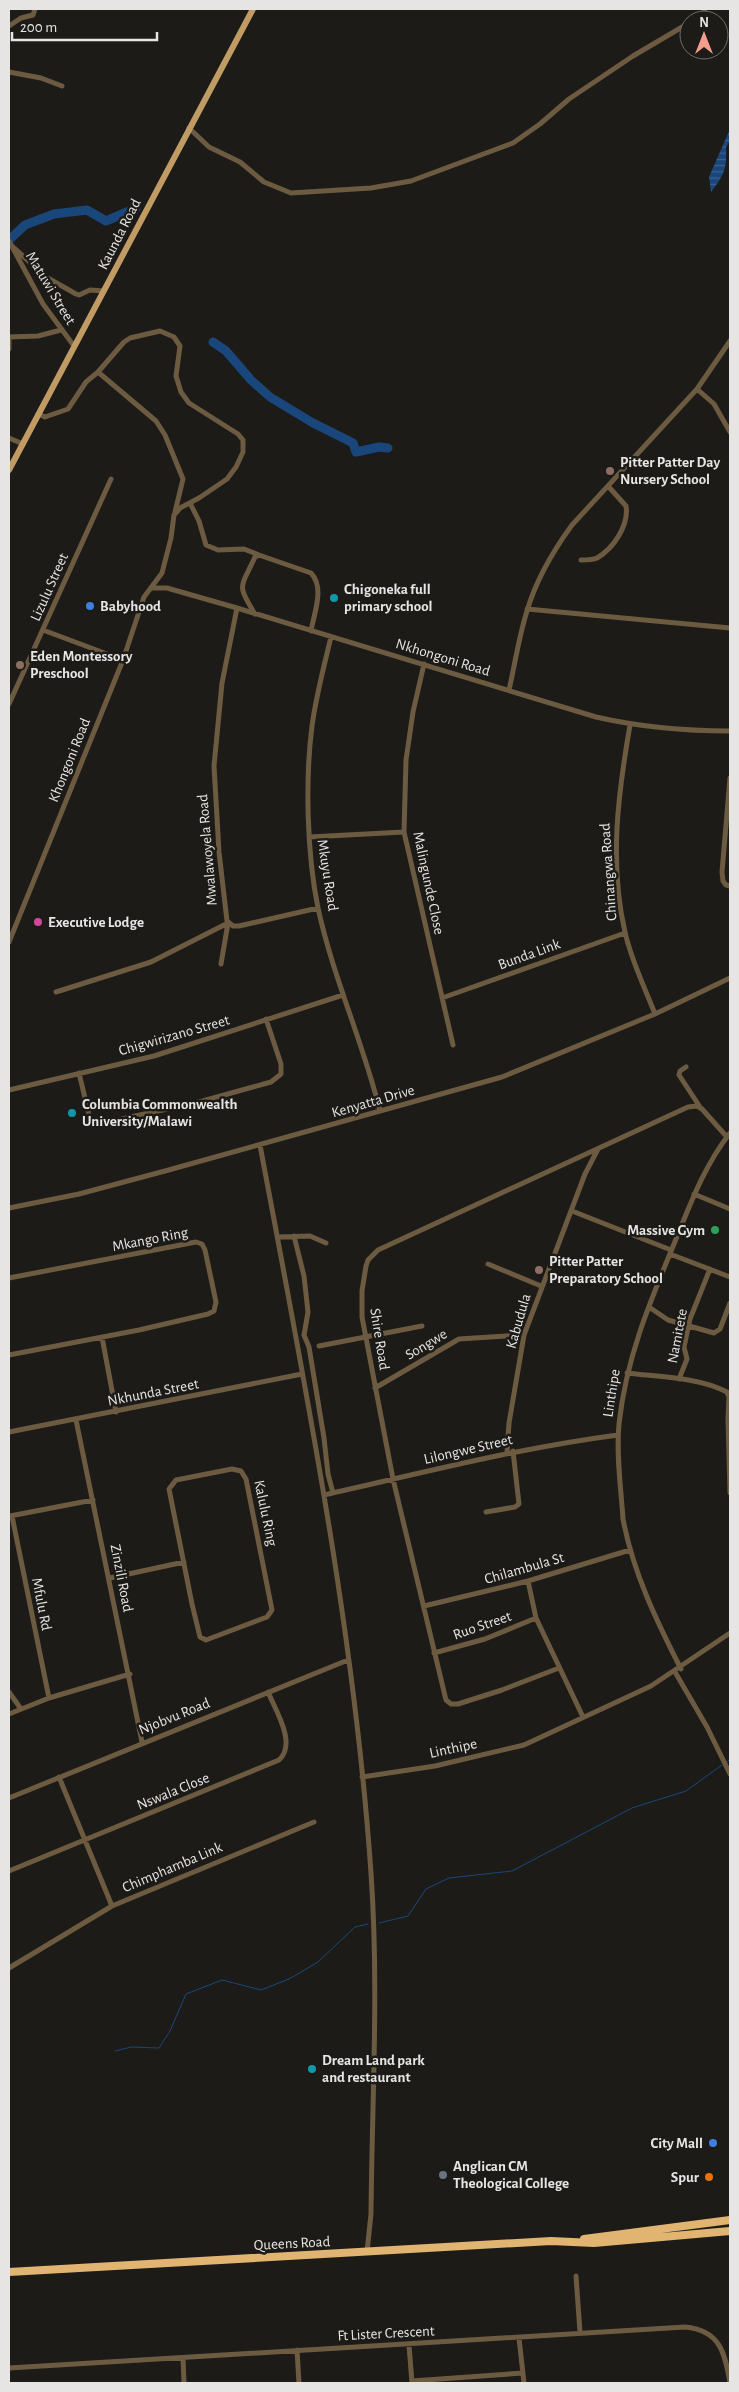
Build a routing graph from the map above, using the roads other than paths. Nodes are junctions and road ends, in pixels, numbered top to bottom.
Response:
1 (35, 9) edge
2 (253, 9) edge
3 (9, 26) edge
4 (679, 29) edge
5 (9, 72) edge
6 (62, 86) dead end
7 (190, 128) junction
8 (10, 244) edge
9 (104, 290) junction
10 (61, 330) junction
11 (9, 337) edge
12 (730, 341) edge
13 (74, 346) junction
14 (9, 349) edge
15 (98, 372) junction
16 (697, 389) junction
17 (38, 414) junction
18 (730, 432) edge
19 (9, 438) edge
20 (23, 444) junction
21 (9, 470) edge
22 (111, 480) dead end
23 (608, 486) junction
24 (190, 503) junction
25 (174, 515) junction
26 (259, 555) junction
27 (581, 560) dead end
28 (152, 588) junction
29 (237, 608) junction
30 (528, 609) junction
31 (255, 614) junction
32 (730, 628) edge
33 (43, 630) junction
34 (311, 631) junction
35 (331, 637) junction
36 (123, 660) junction
37 (424, 664) junction
38 (509, 690) junction
39 (9, 704) edge
40 (630, 725) junction
41 (730, 731) edge
42 (730, 778) edge
43 (404, 832) junction
44 (309, 836) junction
45 (730, 886) edge
46 (318, 908) junction
47 (228, 923) junction
48 (625, 933) junction
49 (9, 938) edge
50 (221, 964) dead end
51 (730, 978) edge
52 (56, 992) dead end
53 (344, 995) junction
54 (442, 998) junction
55 (655, 1014) junction
56 (266, 1019) junction
57 (453, 1045) dead end
58 (686, 1067) dead end
59 (79, 1073) junction
60 (9, 1090) edge
61 (702, 1109) junction
62 (380, 1111) junction
63 (728, 1135) edge
64 (260, 1145) junction
65 (599, 1148) junction
66 (694, 1194) junction
67 (9, 1208) edge
68 (730, 1209) edge
69 (572, 1211) junction
70 (294, 1236) junction
71 (278, 1237) junction
72 (326, 1243) dead end
73 (671, 1252) junction
74 (488, 1264) dead end
75 (710, 1269) junction
76 (730, 1277) edge
77 (9, 1278) edge
78 (541, 1286) junction
79 (730, 1303) edge
80 (649, 1307) junction
81 (422, 1326) dead end
82 (689, 1326) junction
83 (524, 1335) junction
84 (102, 1337) junction
85 (365, 1338) junction
86 (319, 1346) dead end
87 (9, 1355) edge
88 (626, 1373) junction
89 (302, 1374) junction
90 (679, 1379) junction
91 (375, 1388) junction
92 (116, 1412) junction
93 (76, 1420) junction
94 (9, 1432) edge
95 (618, 1435) junction
96 (510, 1452) junction
97 (393, 1480) junction
98 (333, 1493) junction
99 (730, 1493) edge
100 (324, 1496) junction
101 (92, 1500) junction
102 (486, 1512) dead end
103 (10, 1516) edge
104 (630, 1550) junction
105 (184, 1562) junction
106 (110, 1578) junction
107 (528, 1581) junction
108 (424, 1606) junction
109 (536, 1618) junction
110 (730, 1633) edge
111 (434, 1652) junction
112 (348, 1660) junction
113 (559, 1668) junction
114 (680, 1669) junction
115 (675, 1672) junction
116 (130, 1674) junction
117 (9, 1692) edge
118 (268, 1692) junction
119 (49, 1698) junction
120 (20, 1709) junction
121 (9, 1714) edge
122 (583, 1717) junction
123 (142, 1742) junction
124 (730, 1774) edge
125 (60, 1777) junction
126 (362, 1777) junction
127 (9, 1798) edge
128 (314, 1822) dead end
129 (85, 1840) junction
130 (9, 1872) edge
131 (112, 1906) junction
132 (9, 1968) edge
133 (730, 2220) edge
134 (730, 2231) edge
135 (578, 2241) junction
136 (367, 2252) junction
137 (9, 2272) edge
138 (576, 2276) dead end
139 (580, 2332) junction
140 (519, 2338) junction
141 (409, 2345) junction
142 (297, 2350) junction
143 (183, 2358) junction
144 (9, 2368) edge
145 (523, 2373) junction
146 (412, 2382) edge
147 (184, 2383) edge
148 (298, 2383) edge
149 (524, 2383) edge
150 (730, 2383) edge

1 - 3 street
2 - 7 main road, Kaunda Road
4 - 7 street
5 - 6 street
7 - 9 main road, Kaunda Road
8 - 9 street
8 - 10 street, Matuwi Street
9 - 13 main road, Kaunda Road
10 - 11 street
10 - 13 street, Matuwi Street
11 - 14 street
12 - 16 street
13 - 17 main road, Kaunda Road
15 - 17 street
15 - 24 street
15 - 25 street, Khongoni Road
16 - 18 street
16 - 23 street
17 - 20 main road, Kaunda Road
19 - 20 street
20 - 21 main road, Kaunda Road
22 - 33 street, Lizulu Street
23 - 27 street
23 - 30 street
24 - 25 street
24 - 26 street
25 - 28 street, Khongoni Road
26 - 31 street
26 - 34 street
28 - 29 street, Nkhongoni Road
28 - 36 street, Khongoni Road
29 - 31 street, Nkhongoni Road
29 - 47 street, Mwalawoyela Road
30 - 32 street
30 - 38 street
31 - 34 street, Nkhongoni Road
33 - 36 street
33 - 39 street, Lizulu Street
34 - 35 street, Nkhongoni Road
35 - 37 street, Nkhongoni Road
35 - 44 street, Mkuyu Road
36 - 49 street, Khongoni Road
37 - 38 street, Nkhongoni Road
37 - 43 street, Malingunde Close
38 - 40 street, Nkhongoni Road
40 - 41 street, Nkhongoni Road
40 - 48 street, Chinangwa Road
42 - 45 street
43 - 44 street
43 - 54 street, Malingunde Close
44 - 46 street, Mkuyu Road
46 - 47 street, Mwalawoyela Road
46 - 53 street, Mkuyu Road
47 - 50 street
47 - 52 street
48 - 54 street, Bunda Link
48 - 55 street, Chinangwa Road
51 - 55 street, Kenyatta Drive
53 - 56 street, Chigwirizano Street
53 - 62 street, Mkuyu Road
54 - 57 street, Malingunde Close
55 - 62 street, Kenyatta Drive
56 - 59 street, Chigwirizano Street
56 - 59 street
58 - 61 street
59 - 60 street, Chigwirizano Street
61 - 63 street
61 - 65 street, Shire Road
62 - 64 street, Kenyatta Drive
63 - 66 street, Linthipe
64 - 67 street, Kenyatta Drive
64 - 71 street
65 - 69 street, Kabudula
65 - 85 street, Shire Road
66 - 68 street
66 - 73 street, Linthipe
69 - 73 street
69 - 78 street, Kabudula
70 - 71 street
70 - 72 street
70 - 98 street
71 - 89 street
73 - 75 street
73 - 80 street, Linthipe
74 - 78 street
75 - 76 street
75 - 82 street, Namitete
77 - 84 street, Mkango Ring
78 - 83 street, Kabudula
79 - 82 street
80 - 82 street
80 - 88 street, Linthipe
81 - 85 street
82 - 90 street, Namitete
83 - 91 street, Songwe
83 - 96 street, Kabudula
84 - 87 street, Mkango Ring
84 - 92 street
85 - 86 street
85 - 91 street, Shire Road
88 - 90 street
88 - 95 street, Linthipe
89 - 92 street, Nkhunda Street
89 - 100 street
90 - 99 street
91 - 97 street, Shire Road
92 - 93 street, Nkhunda Street
93 - 94 street, Nkhunda Street
93 - 101 street, Zinzili Road
95 - 96 street, Lilongwe Street
95 - 104 street, Linthipe
96 - 97 street, Lilongwe Street
96 - 102 street, Kabudula
97 - 98 street, Lilongwe Street
97 - 108 street, Shire Road
98 - 100 street, Lilongwe Street
100 - 112 street
101 - 103 street
101 - 106 street, Zinzili Road
103 - 119 street, Mfulu Rd
104 - 107 street, Chilambula St
104 - 114 street, Linthipe
105 - 105 street, Kalulu Ring
105 - 106 street
106 - 116 street, Zinzili Road
107 - 108 street, Chilambula St
107 - 109 street
108 - 111 street, Shire Road
109 - 111 street, Ruo Street
109 - 113 street
110 - 114 street, Linthipe
111 - 113 street, Shire Road
112 - 118 street, Njobvu Road
112 - 126 street
113 - 122 street
114 - 115 street, Linthipe
115 - 122 street, Linthipe
115 - 124 street
116 - 119 street
116 - 123 street, Zinzili Road
117 - 120 street
118 - 123 street, Njobvu Road
118 - 129 street, Nswala Close
119 - 120 street
120 - 121 street
122 - 126 street, Linthipe
123 - 125 street, Njobvu Road
125 - 127 street, Njobvu Road
125 - 129 street, Chimphamba Link
126 - 136 street
128 - 131 street, Chimphamba Link
129 - 130 street, Nswala Close
129 - 131 street, Chimphamba Link
131 - 132 street
133 - 135 highway
134 - 135 highway
135 - 136 highway, Queens Road
136 - 137 highway, Queens Road
138 - 139 street
139 - 140 street, Ft Lister Crescent
139 - 150 street, Ft Lister Crescent
140 - 141 street, Ft Lister Crescent
140 - 145 street
141 - 142 street, Ft Lister Crescent
141 - 146 street
142 - 143 street, Ft Lister Crescent
142 - 148 street
143 - 144 street, Ft Lister Crescent
143 - 147 street
145 - 146 street
145 - 149 street

